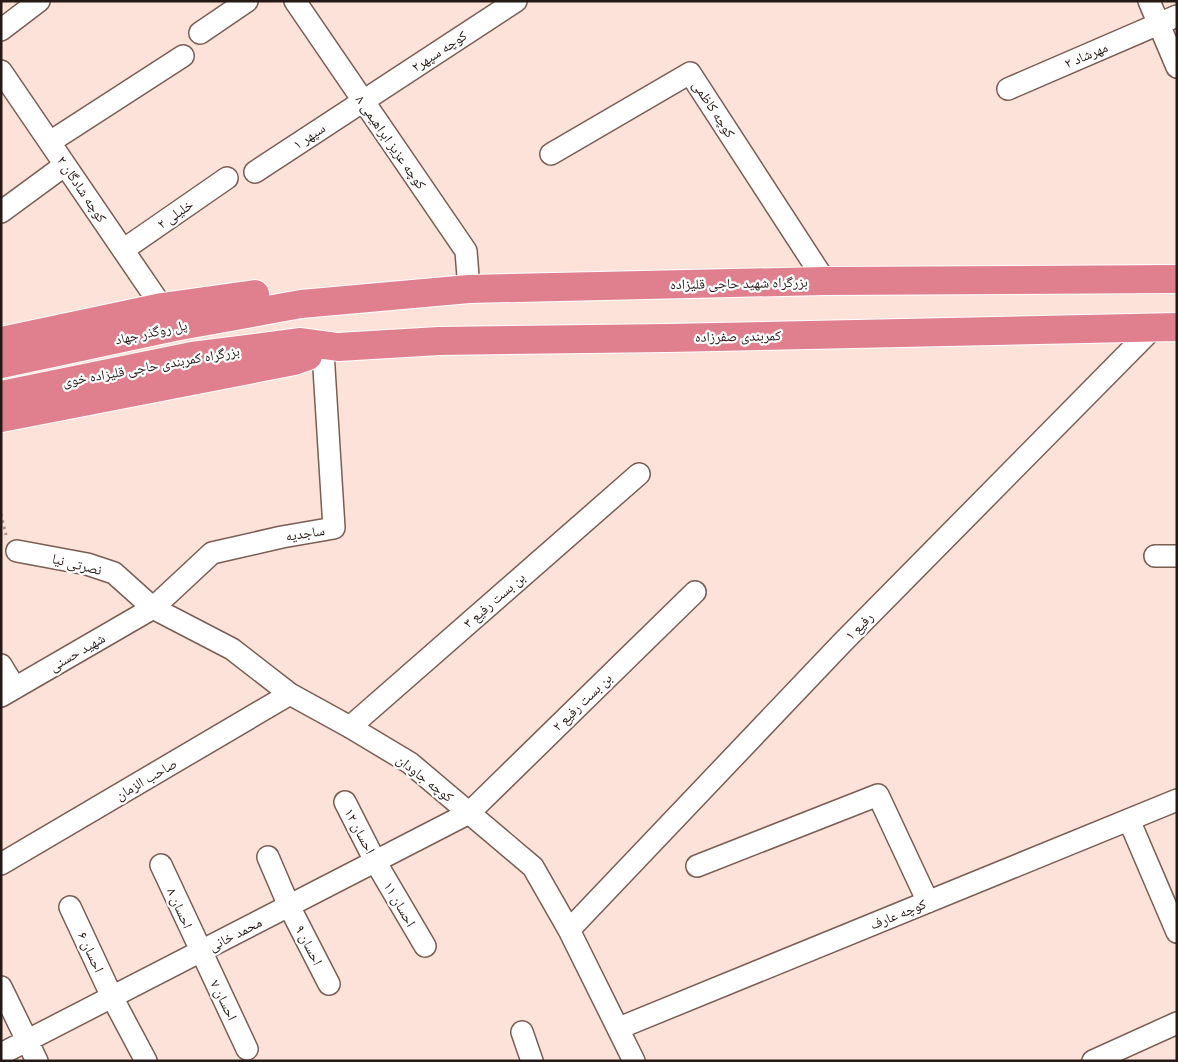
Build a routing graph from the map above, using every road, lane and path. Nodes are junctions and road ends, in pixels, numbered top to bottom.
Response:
1 (39, 1) edge
2 (246, 1) edge
3 (295, 1) edge
4 (516, 1) edge
5 (1149, 1) edge
6 (1166, 20) edge
7 (1, 30) edge
8 (200, 33) dead end
9 (183, 56) dead end
10 (1177, 67) edge
11 (1, 71) edge
12 (1008, 89) dead end
13 (362, 101) junction
14 (50, 142) junction
15 (551, 154) dead end
16 (65, 165) junction
17 (255, 172) dead end
18 (227, 178) dead end
19 (1, 212) edge
20 (123, 250) junction
21 (1177, 279) edge
22 (825, 282) junction
23 (469, 290) junction
24 (344, 300) junction
25 (301, 304) joint
26 (162, 307) junction
27 (1166, 327) edge
28 (1, 342) edge
29 (320, 347) junction
30 (1, 364) edge
31 (1, 395) edge
32 (1, 418) edge
33 (639, 474) dead end
34 (17, 551) dead end
35 (1154, 556) dead end
36 (1177, 556) edge
37 (695, 592) dead end
38 (153, 608) junction
39 (1, 665) edge
40 (8, 692) edge
41 (290, 694) junction
42 (350, 727) junction
43 (1177, 800) edge
44 (344, 802) dead end
45 (469, 813) junction
46 (1129, 820) junction
47 (268, 857) dead end
48 (375, 861) junction
49 (1, 864) edge
50 (161, 865) dead end
51 (697, 866) dead end
52 (928, 902) junction
53 (289, 906) junction
54 (70, 907) dead end
55 (569, 930) junction
56 (1177, 932) edge
57 (424, 946) dead end
58 (200, 952) junction
59 (329, 984) dead end
60 (1, 988) edge
61 (112, 997) junction
62 (1177, 1023) edge
63 (619, 1028) junction
64 (522, 1032) dead end
65 (28, 1040) junction
66 (247, 1049) dead end
67 (1, 1054) edge
68 (37, 1061) edge
69 (146, 1061) edge
70 (532, 1061) edge
71 (634, 1061) edge
72 (1093, 1061) edge

1 - 7 street
2 - 8 street
3 - 13 street, ۸ کوچه عزیز ابراهیمی
4 - 13 street, کوچه سپهر۲
5 - 6 street
6 - 10 street
6 - 12 street, مهرشاد ۲
9 - 14 street
11 - 14 street, کوچه شادگان ۲
13 - 17 street, سپهر ۱
13 - 23 street, ۸ کوچه عزیز ابراهیمی
14 - 16 street, کوچه شادگان ۲
15 - 22 street, کوچه کاظمی
16 - 19 street
16 - 20 street, کوچه شادگان ۲
18 - 20 street, خلیلی ۲
20 - 26 street, کوچه شادگان ۲
21 - 22 highway, بزرگراه شهید حاجی قلیزاده
22 - 23 highway, بزرگراه شهید حاجی قلیزاده
23 - 24 highway, بزرگراه شهید حاجی قلیزاده
24 - 25 highway, بزرگراه شهید حاجی قلیزاده
24 - 26 highway
25 - 30 highway, پل روگذر جهاد
26 - 28 highway
27 - 29 highway, کمربندی صفرزاده
27 - 55 street, رفیع ۱
29 - 31 highway, بزرگراه کمربندی حاجی قلیزاده خوی
29 - 32 highway
29 - 38 street, ساجدیه
33 - 42 street, بن بست رفیع ۳
34 - 38 street, نصرتی نیا
35 - 36 street
37 - 45 street, بن بست رفیع ۲
38 - 40 street, شهید حسنی
38 - 41 street, کوچه جاودان
39 - 40 street
41 - 42 street, کوچه جاودان
41 - 49 street, صاحب الزمان
42 - 45 street, کوچه جاودان
43 - 46 street, کوچه عارف
44 - 48 street, احسان ۱۲
45 - 48 street, محمد خانی
45 - 55 street, کوچه جاودان
46 - 52 street, کوچه عارف
46 - 56 street
47 - 53 street, احسان ۹
48 - 53 street, محمد خانی
48 - 57 street, احسان ۱۱
50 - 58 street, احسان ۸
51 - 52 street
52 - 63 street, کوچه عارف
53 - 58 street, محمد خانی
53 - 59 street, احسان ۹
54 - 61 street, احسان ۶
55 - 63 street, کوچه جاودان
58 - 61 street, محمد خانی
58 - 66 street, احسان ۷
60 - 65 street
61 - 65 street, محمد خانی
61 - 69 street, احسان ۶
62 - 72 street
63 - 71 street, کوچه جاودان
64 - 70 street
65 - 67 street, محمد خانی
65 - 68 street

